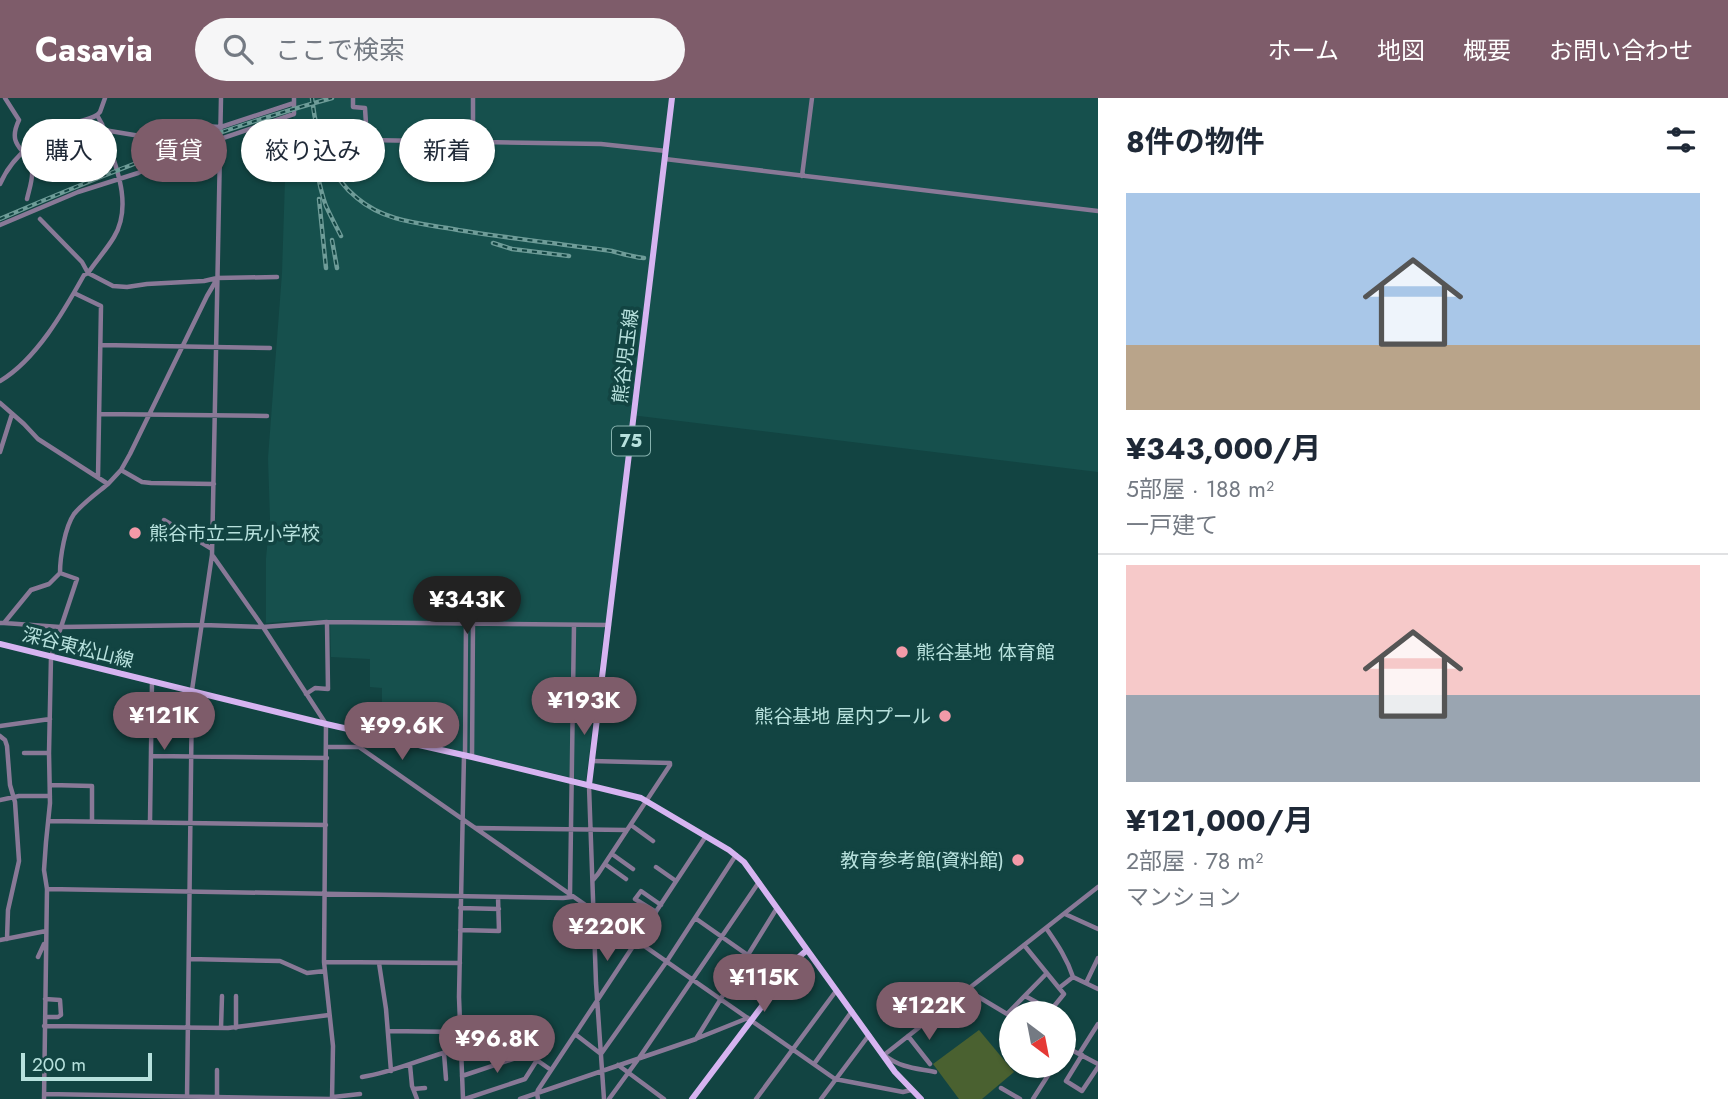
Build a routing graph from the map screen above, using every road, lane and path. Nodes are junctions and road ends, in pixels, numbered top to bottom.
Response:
1 (5, 98) edge
2 (105, 98) edge
3 (221, 98) edge
4 (353, 98) edge
5 (473, 98) edge
6 (672, 98) edge
7 (812, 98) edge
8 (294, 100) edge
9 (97, 115) junction
10 (87, 119) edge
11 (99, 119) edge
12 (220, 119) edge
13 (473, 119) edge
14 (227, 124) edge
15 (227, 137) edge
16 (399, 141) edge
17 (495, 142) edge
18 (21, 150) edge
19 (666, 150) junction
20 (21, 152) edge
21 (665, 159) junction
22 (117, 173) edge
23 (131, 176) edge
24 (802, 176) junction
25 (119, 180) junction
26 (30, 182) edge
27 (219, 182) edge
28 (0, 184) edge
29 (27, 199) dead end
30 (1098, 211) edge
31 (40, 219) dead end
32 (0, 225) edge
33 (88, 273) junction
34 (277, 277) dead end
35 (217, 278) junction
36 (74, 293) junction
37 (101, 345) junction
38 (182, 346) junction
39 (216, 347) junction
40 (271, 348) dead end
41 (0, 381) edge
42 (0, 403) edge
43 (12, 414) junction
44 (100, 414) junction
45 (149, 414) junction
46 (215, 416) junction
47 (267, 416) dead end
48 (0, 452) edge
49 (121, 470) junction
50 (98, 477) junction
51 (108, 484) junction
52 (214, 484) junction
53 (164, 520) dead end
54 (213, 552) junction
55 (60, 573) junction
56 (327, 622) junction
57 (2, 623) edge
58 (466, 623) junction
59 (473, 623) junction
60 (203, 625) junction
61 (574, 625) junction
62 (609, 625) junction
63 (60, 627) junction
64 (262, 627) junction
65 (0, 644) edge
66 (51, 657) junction
67 (152, 681) junction
68 (192, 692) junction
69 (306, 694) junction
70 (152, 701) junction
71 (50, 719) junction
72 (326, 724) junction
73 (0, 726) edge
74 (0, 736) edge
75 (327, 747) junction
76 (24, 753) dead end
77 (49, 753) junction
78 (191, 755) junction
79 (151, 756) junction
80 (467, 756) junction
81 (327, 758) junction
82 (592, 761) junction
83 (570, 781) junction
84 (50, 785) junction
85 (589, 785) junction
86 (50, 796) junction
87 (13, 797) junction
88 (0, 800) edge
89 (647, 801) junction
90 (463, 820) junction
91 (49, 821) junction
92 (92, 821) junction
93 (150, 822) junction
94 (190, 822) junction
95 (326, 825) junction
96 (475, 828) junction
97 (629, 828) junction
98 (570, 829) junction
99 (590, 830) junction
100 (706, 836) junction
101 (653, 841) dead end
102 (37, 842) dead end
103 (46, 842) junction
104 (612, 854) junction
105 (736, 855) junction
106 (605, 864) junction
107 (656, 867) dead end
108 (633, 869) dead end
109 (626, 879) dead end
110 (592, 881) junction
111 (676, 881) junction
112 (760, 881) junction
113 (1098, 887) edge
114 (47, 889) junction
115 (189, 892) junction
116 (325, 894) junction
117 (460, 896) junction
118 (571, 896) junction
119 (498, 897) junction
120 (661, 905) junction
121 (460, 908) junction
122 (778, 908) junction
123 (499, 909) junction
124 (593, 910) junction
125 (656, 912) junction
126 (1065, 914) junction
127 (695, 918) junction
128 (1046, 928) junction
129 (1098, 929) edge
130 (460, 930) junction
131 (46, 931) junction
132 (722, 937) junction
133 (7, 939) junction
134 (0, 940) edge
135 (46, 940) junction
136 (638, 940) junction
137 (1024, 945) junction
138 (807, 950) junction
139 (747, 956) junction
140 (38, 957) dead end
141 (1098, 958) edge
142 (189, 959) junction
143 (667, 961) junction
144 (324, 962) junction
145 (379, 963) junction
146 (460, 963) junction
147 (325, 971) junction
148 (1047, 973) junction
149 (1073, 977) junction
150 (782, 979) junction
151 (693, 980) junction
152 (1086, 983) junction
153 (1059, 988) junction
154 (1098, 989) edge
155 (837, 990) junction
156 (967, 990) junction
157 (222, 996) dead end
158 (236, 996) dead end
159 (1025, 996) junction
160 (45, 999) junction
161 (598, 999) junction
162 (721, 999) junction
163 (1021, 1001) edge
164 (999, 1009) edge
165 (852, 1011) junction
166 (329, 1016) junction
167 (45, 1017) junction
168 (749, 1019) junction
169 (1098, 1024) edge
170 (44, 1026) junction
171 (188, 1028) junction
172 (221, 1028) junction
173 (236, 1028) junction
174 (388, 1031) junction
175 (460, 1032) junction
176 (575, 1034) junction
177 (869, 1034) junction
178 (908, 1036) junction
179 (697, 1038) junction
180 (461, 1048) junction
181 (793, 1049) junction
182 (444, 1053) junction
183 (1076, 1053) edge
184 (601, 1054) junction
185 (884, 1055) junction
186 (1080, 1055) junction
187 (639, 1058) junction
188 (537, 1060) junction
189 (814, 1064) junction
190 (930, 1064) dead end
191 (410, 1065) junction
192 (617, 1065) junction
193 (1098, 1066) edge
194 (217, 1070) dead end
195 (551, 1070) junction
196 (602, 1070) junction
197 (391, 1071) junction
198 (936, 1072) dead end
199 (629, 1073) junction
200 (462, 1076) junction
201 (362, 1077) dead end
202 (1046, 1078) edge
203 (446, 1079) dead end
204 (835, 1079) junction
205 (425, 1088) dead end
206 (1001, 1088) dead end
207 (413, 1089) junction
208 (912, 1091) junction
209 (360, 1094) dead end
210 (44, 1096) edge
211 (537, 1096) edge
212 (217, 1097) junction
213 (332, 1097) edge
214 (187, 1098) edge
215 (260, 1098) edge
216 (417, 1099) edge
217 (464, 1099) edge
218 (520, 1099) edge
219 (607, 1099) edge
220 (664, 1099) edge
221 (692, 1099) edge
222 (756, 1099) edge
223 (821, 1099) edge
224 (908, 1099) edge
225 (921, 1099) edge
226 (1020, 1099) edge
227 (1033, 1099) edge

1 - 18 street
2 - 9 street
3 - 12 street
4 - 16 street
5 - 13 street
6 - 19 main road, 熊谷児玉線 / 75
7 - 24 street
8 - 14 street
8 - 15 street
9 - 10 street
9 - 11 street
17 - 19 street
19 - 21 main road, 熊谷児玉線 / 75
20 - 28 street
21 - 24 street
21 - 62 main road, 熊谷児玉線 / 75
22 - 25 street
23 - 25 street
24 - 30 street
25 - 32 street
25 - 33 street
26 - 29 street
27 - 35 street
31 - 33 street
33 - 35 street
33 - 36 street
34 - 35 street
35 - 38 street
35 - 39 street
36 - 37 street
36 - 41 street
37 - 38 street
37 - 44 street
38 - 39 street
38 - 45 street
39 - 40 street
39 - 46 street
42 - 43 street
43 - 48 street
43 - 50 street
44 - 45 street
44 - 50 street
45 - 46 street
45 - 49 street
46 - 47 street
46 - 52 street
49 - 51 street
49 - 52 street
50 - 51 street
51 - 55 street
52 - 54 street
53 - 54 street
54 - 60 street
54 - 64 street
55 - 57 street
55 - 63 street
56 - 58 street
56 - 64 street
56 - 69 street
57 - 63 street
58 - 59 street
58 - 80 street
59 - 61 street
59 - 80 street
60 - 63 street
60 - 64 street
60 - 68 street
61 - 62 street
61 - 83 street
62 - 82 main road, 熊谷児玉線 / 75
63 - 66 street
64 - 69 street
65 - 66 main road, 深谷東松山線
66 - 67 main road, 深谷東松山線
66 - 71 street
67 - 68 main road, 深谷東松山線
67 - 70 street
68 - 70 street
68 - 72 main road, 深谷東松山線
68 - 78 street
69 - 72 street
70 - 79 street
71 - 73 street
71 - 77 street
72 - 75 street
72 - 80 main road, 深谷東松山線
74 - 87 street
75 - 81 street
75 - 90 street
76 - 77 street
77 - 84 street
78 - 79 street
78 - 81 street
78 - 94 street
79 - 93 street
80 - 83 main road, 深谷東松山線
80 - 90 street
81 - 95 street
82 - 85 main road, 熊谷児玉線 / 75
82 - 89 street
83 - 85 main road, 深谷東松山線
83 - 98 street
84 - 86 street
84 - 92 street
85 - 89 main road, 深谷東松山線
85 - 99 street
86 - 87 street
86 - 91 street
87 - 88 street
87 - 133 street
89 - 97 street
89 - 100 main road, 深谷東松山線
90 - 96 street
90 - 117 street
91 - 92 street
91 - 103 street
92 - 93 street
93 - 94 street
94 - 95 street
94 - 115 street
95 - 116 street
96 - 98 street
96 - 118 street
97 - 99 street
97 - 101 street
97 - 104 street
98 - 99 street
98 - 118 street
99 - 110 street
100 - 105 main road, 深谷東松山線
100 - 111 street
102 - 103 street
103 - 114 street
104 - 106 street
104 - 108 street
105 - 112 main road, 深谷東松山線
105 - 127 street
106 - 109 street
106 - 110 street
107 - 111 street
110 - 124 street
111 - 120 street
112 - 122 main road, 深谷東松山線
112 - 132 street
113 - 126 street
114 - 115 street
114 - 131 street
115 - 116 street
115 - 142 street
116 - 117 street
116 - 144 street
117 - 119 street
117 - 121 street
118 - 119 street
118 - 124 street
119 - 123 street
120 - 125 street
120 - 125 street
121 - 123 street
121 - 130 street
122 - 138 main road, 深谷東松山線
122 - 139 street
123 - 130 street
124 - 136 street
124 - 161 street
125 - 136 street
126 - 128 street
126 - 129 street
127 - 132 street
127 - 143 street
128 - 137 street
128 - 149 street
130 - 146 street
131 - 133 street
131 - 135 street
132 - 139 street
132 - 151 street
133 - 134 street
135 - 140 street
135 - 160 street
136 - 143 street
136 - 161 street
137 - 148 street
137 - 156 street
138 - 150 main road
138 - 155 main road, 深谷東松山線
139 - 150 street
139 - 162 street
141 - 152 street
142 - 147 street
142 - 171 street
143 - 151 street
143 - 184 street
144 - 145 street
144 - 147 street
145 - 146 street
145 - 174 street
146 - 175 street
147 - 166 street
148 - 153 street
148 - 159 street
149 - 152 street
149 - 153 street
150 - 168 main road
151 - 162 street
151 - 187 street
152 - 154 street
153 - 159 street
155 - 165 main road, 深谷東松山線
155 - 181 street
156 - 164 street
156 - 178 street
157 - 172 street
158 - 173 street
159 - 163 street
160 - 167 street
160 - 167 street
161 - 176 street
161 - 184 street
162 - 168 street
162 - 179 street
165 - 177 main road, 深谷東松山線
165 - 189 street
166 - 173 street
166 - 213 street
167 - 170 street
168 - 179 street
168 - 181 street
168 - 221 main road
169 - 186 street
170 - 171 street
170 - 210 street
171 - 172 street
171 - 214 street
172 - 173 street
174 - 175 street
174 - 197 street
175 - 180 street
176 - 184 street
176 - 195 street
177 - 185 main road, 深谷東松山線
177 - 204 street
178 - 185 street
178 - 190 street
179 - 187 street
180 - 182 street
180 - 200 street
181 - 189 street
181 - 222 street
182 - 191 street
182 - 203 street
183 - 186 street
184 - 196 street
185 - 198 street
185 - 208 main road, 深谷東松山線
186 - 193 street
186 - 193 street
187 - 192 street
187 - 199 street
188 - 195 street
188 - 200 street
188 - 217 street
189 - 204 street
191 - 197 street
191 - 207 street
192 - 196 street
192 - 199 street
194 - 212 street
195 - 211 street
196 - 211 street
196 - 219 street
197 - 201 street
199 - 219 street
199 - 220 street
200 - 217 street
202 - 227 street
204 - 208 street
204 - 223 street
205 - 207 street
206 - 226 street
207 - 216 street
208 - 224 street
208 - 225 main road, 深谷東松山線
209 - 213 street
210 - 214 street
211 - 218 street
212 - 214 street
212 - 215 street
213 - 215 street

